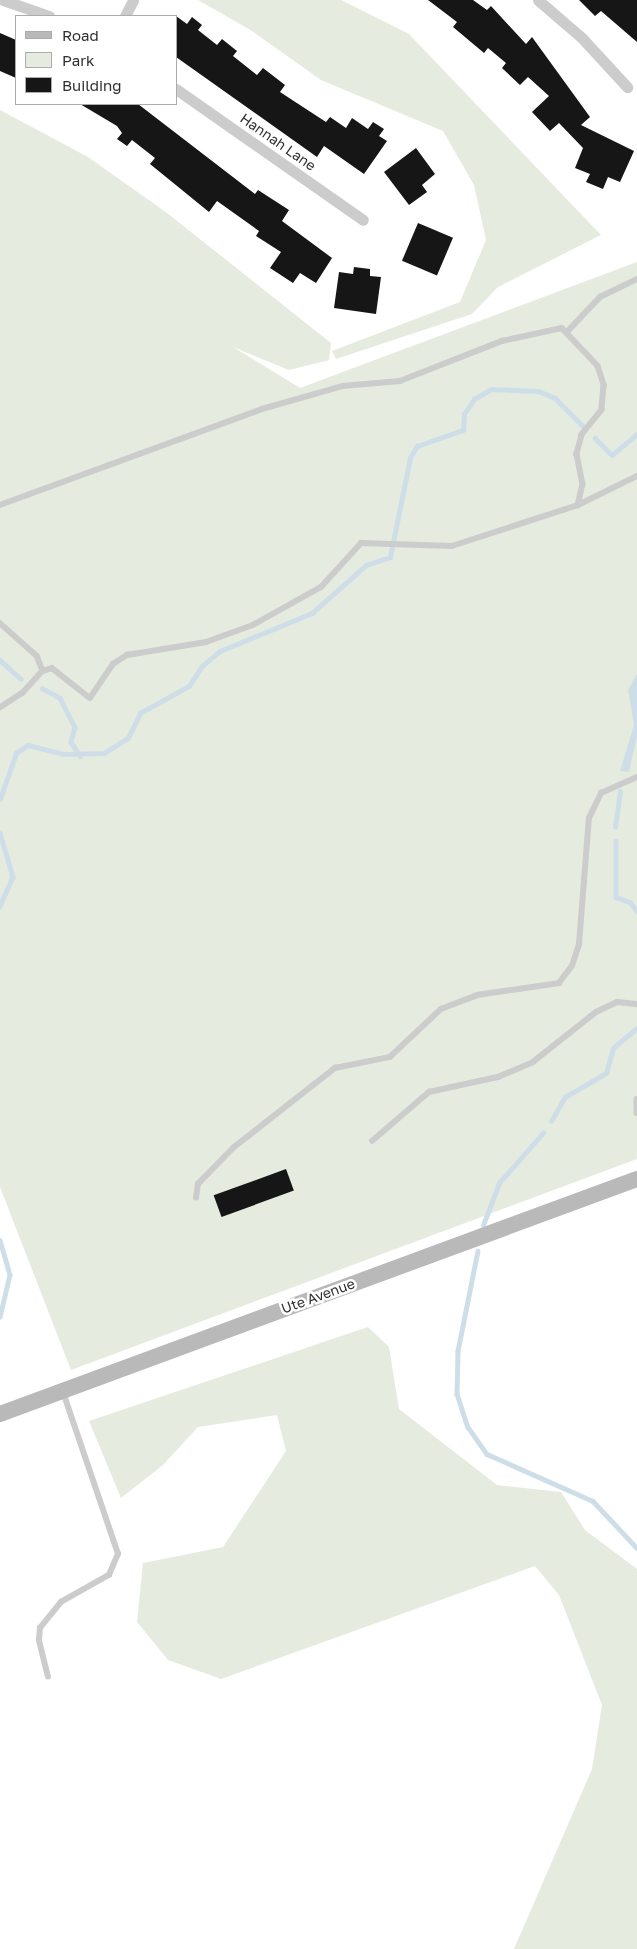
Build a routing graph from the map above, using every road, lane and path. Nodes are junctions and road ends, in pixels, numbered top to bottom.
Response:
1 (3, 0) edge
2 (133, 0) edge
3 (538, 0) edge
4 (45, 15) edge
5 (126, 15) edge
6 (627, 87) dead end
7 (178, 90) edge
8 (363, 220) dead end
9 (637, 279) edge
10 (568, 331) junction
11 (637, 476) edge
12 (0, 505) edge
13 (578, 505) junction
14 (0, 623) edge
15 (42, 671) junction
16 (0, 708) edge
17 (637, 777) edge
18 (637, 1004) edge
19 (637, 1098) edge
20 (637, 1113) edge
21 (372, 1141) dead end
22 (637, 1179) edge
23 (196, 1198) dead end
24 (62, 1390) junction
25 (0, 1414) edge
26 (48, 1677) dead end

1 - 4 street
2 - 5 street
3 - 6 street
7 - 8 street, Hannah Lane
9 - 10 lane
10 - 12 lane
10 - 13 lane
11 - 13 lane
13 - 15 lane
14 - 15 lane
15 - 16 lane
17 - 23 lane
18 - 21 lane
19 - 20 lane
22 - 24 main road, Ute Avenue
24 - 25 main road, Ute Avenue
24 - 26 lane

